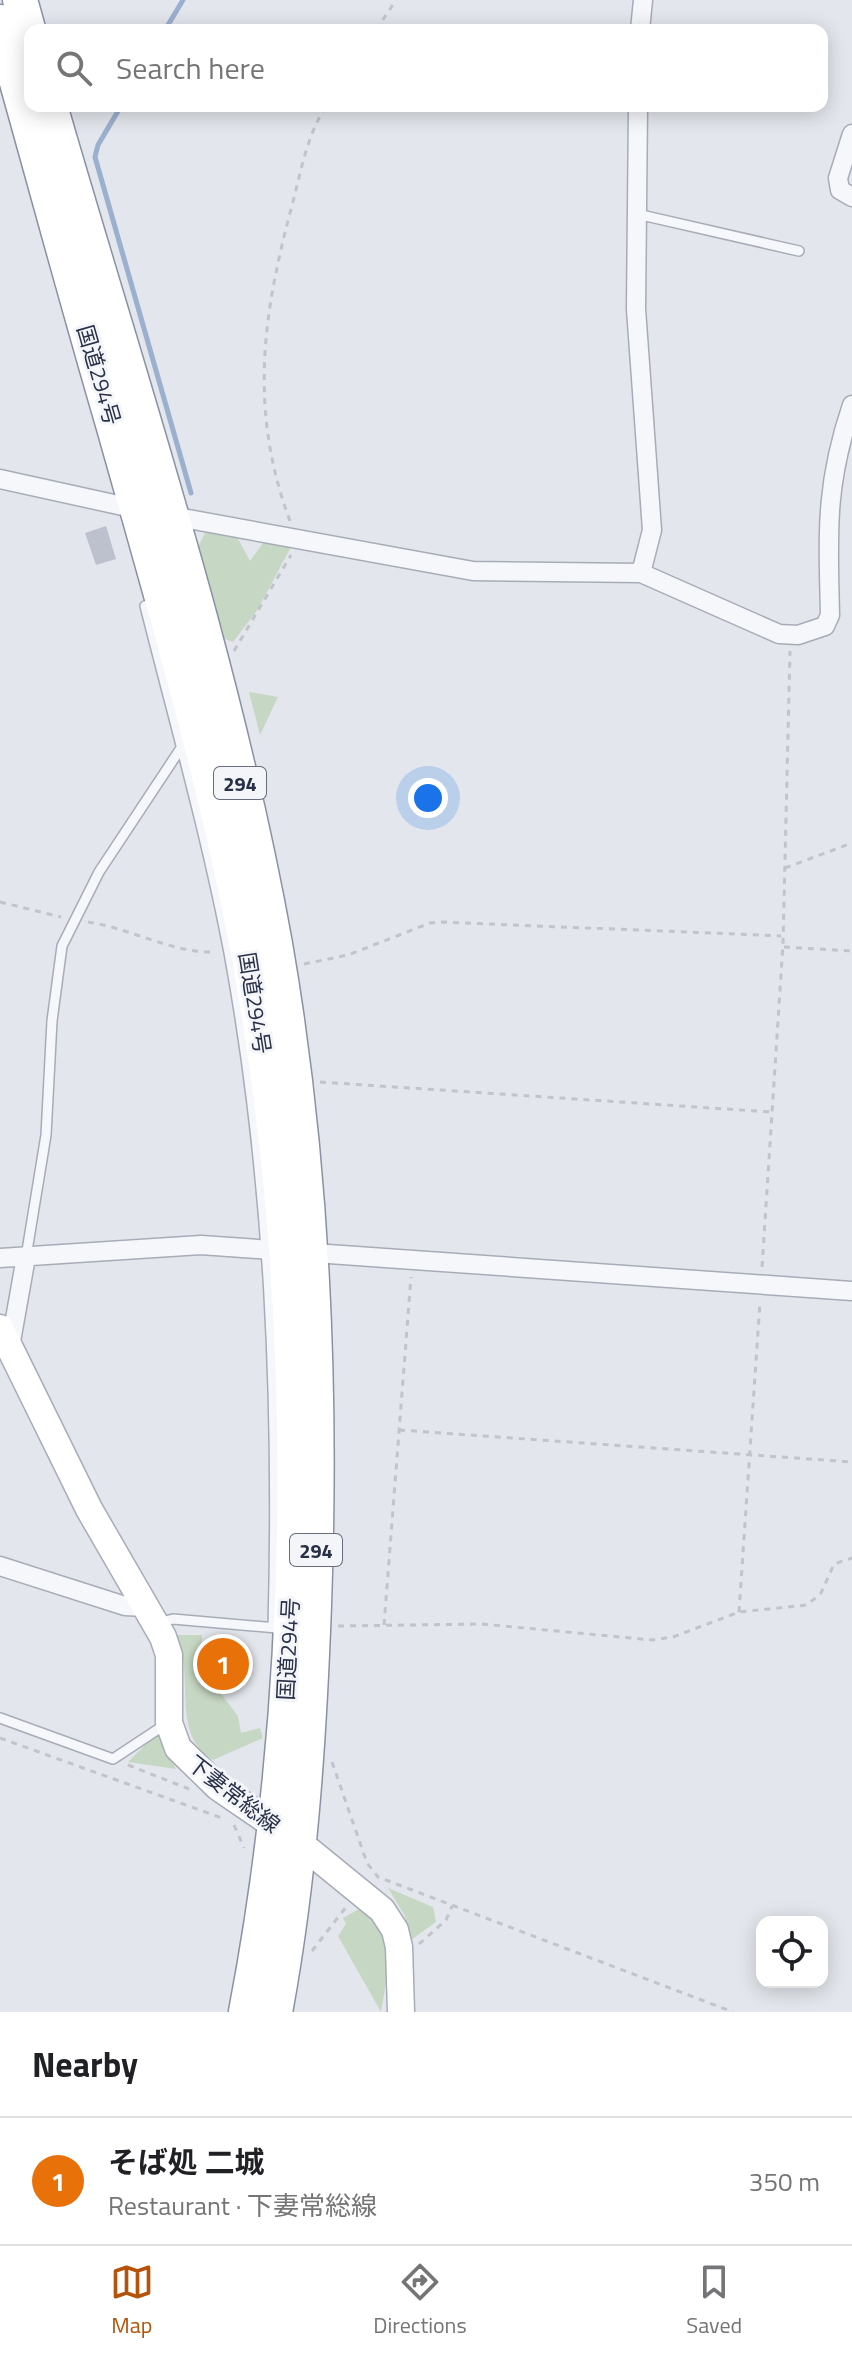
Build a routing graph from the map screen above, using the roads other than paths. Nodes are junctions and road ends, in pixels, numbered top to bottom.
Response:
1 (20, 0) edge
2 (643, 0) edge
3 (0, 22) edge
4 (27, 24) edge
5 (641, 24) edge
6 (24, 99) edge
7 (28, 112) edge
8 (52, 112) edge
9 (638, 112) edge
10 (852, 134) edge
11 (852, 197) edge
12 (637, 214) junction
13 (799, 251) dead end
14 (852, 405) edge
15 (0, 479) edge
16 (153, 513) junction
17 (641, 573) junction
18 (163, 602) junction
19 (181, 748) junction
20 (289, 1253) junction
21 (26, 1257) junction
22 (0, 1258) edge
23 (852, 1291) edge
24 (5, 1338) edge
25 (0, 1566) edge
26 (151, 1615) junction
27 (281, 1628) junction
28 (0, 1718) edge
29 (169, 1723) junction
30 (287, 1835) junction
31 (246, 2012) edge
32 (275, 2012) edge
33 (401, 2012) edge

1 - 4 highway
2 - 5 street
3 - 6 highway, 国道294号 / 294
7 - 16 highway, 国道294号 / 294
8 - 16 highway, 国道294号 / 294
9 - 12 street
10 - 11 street
12 - 13 lane
12 - 17 street
14 - 17 street
15 - 16 street
16 - 17 street
16 - 18 highway, 国道294号 / 294
16 - 20 highway, 国道294号 / 294
18 - 19 lane
18 - 20 highway, 国道294号 / 294
19 - 20 lane
19 - 21 lane
20 - 21 street
20 - 23 street
20 - 27 highway, 国道294号 / 294
20 - 30 highway, 国道294号 / 294
21 - 22 street
21 - 24 street
24 - 26 main road, 下妻常総線
25 - 26 street
26 - 27 lane
26 - 29 main road, 下妻常総線
27 - 30 highway, 国道294号 / 294
28 - 29 lane
29 - 30 main road, 下妻常総線
30 - 31 highway, 国道294号 / 294
30 - 32 highway, 国道294号 / 294
30 - 33 main road, 下妻常総線

